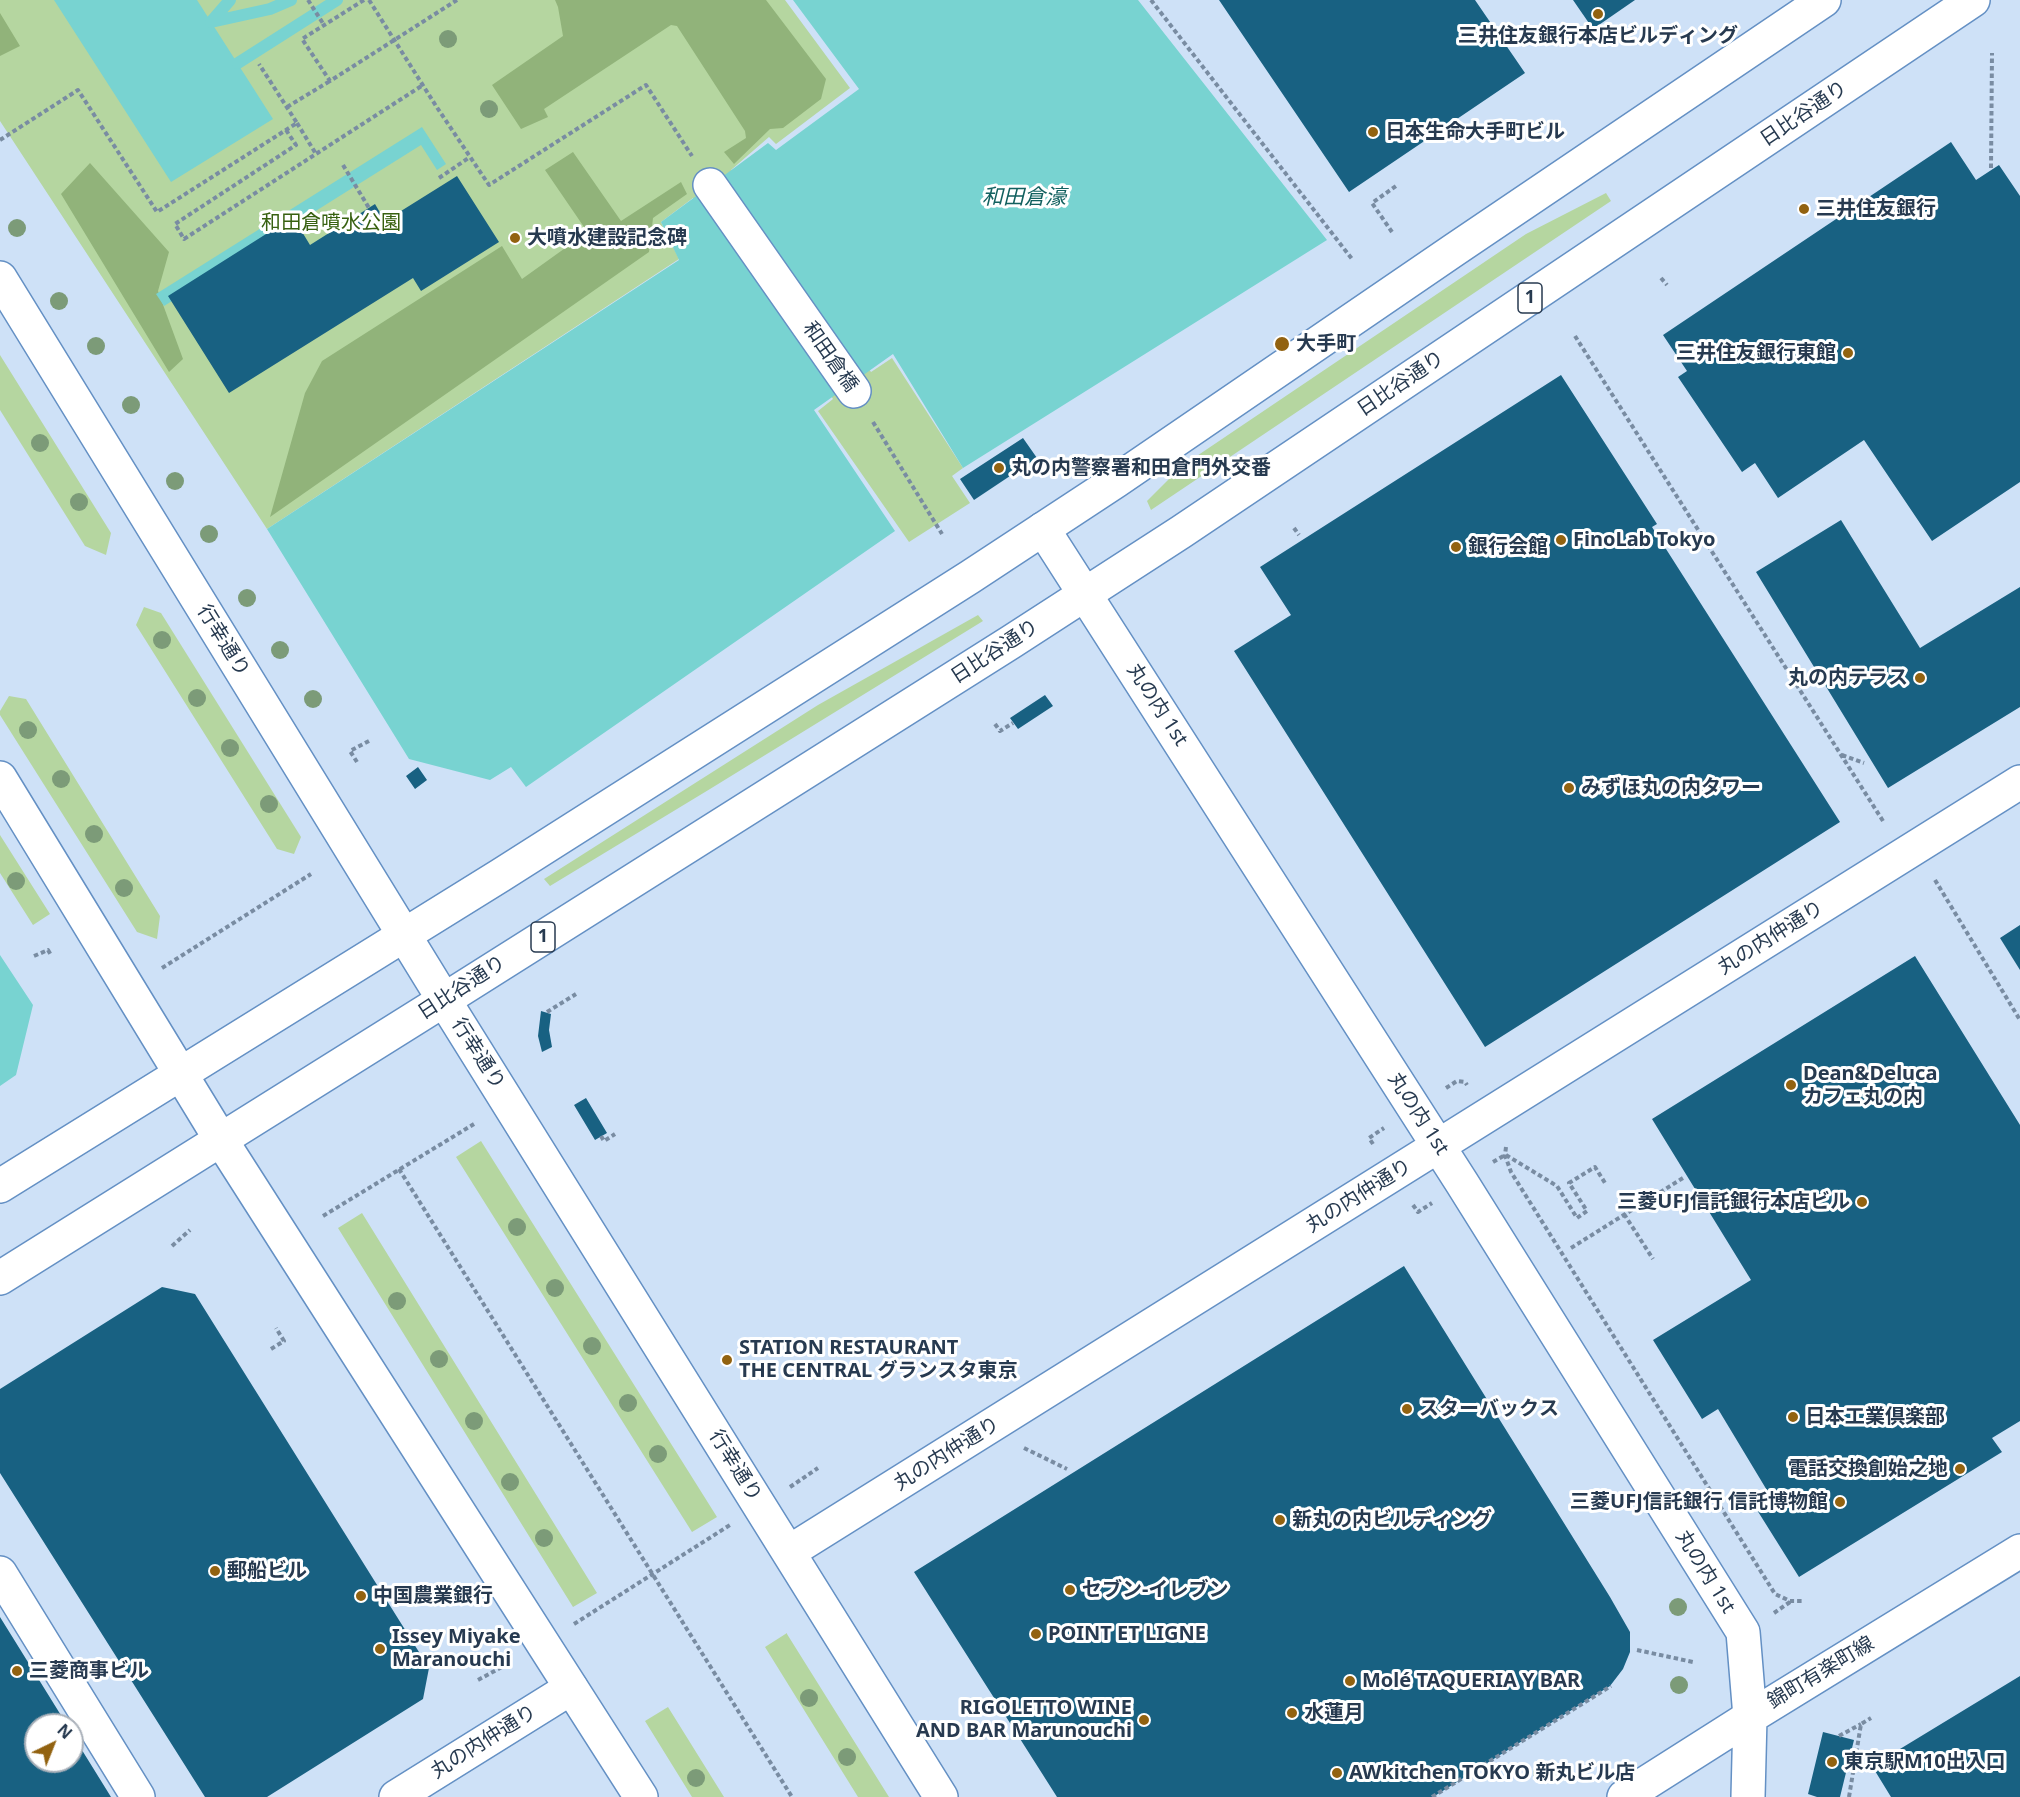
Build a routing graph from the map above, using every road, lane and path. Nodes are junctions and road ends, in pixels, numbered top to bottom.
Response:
1 (309, 0) edge
2 (364, 0) edge
3 (369, 0) edge
4 (457, 0) edge
5 (1150, 0) edge
6 (1824, 0) edge
7 (1973, 0) edge
8 (324, 25) junction
9 (394, 40) junction
10 (1992, 53) dead end
11 (259, 64) dead end
12 (330, 81) junction
13 (423, 85) junction
14 (286, 107) junction
15 (297, 123) junction
16 (286, 130) junction
17 (0, 140) edge
18 (316, 154) junction
19 (470, 158) junction
20 (343, 165) dead end
21 (1991, 168) dead end
22 (439, 178) dead end
23 (710, 185) joint
24 (1396, 186) dead end
25 (369, 208) dead end
26 (1392, 232) dead end
27 (1352, 259) dead end
28 (0, 278) edge
29 (1661, 278) dead end
30 (1667, 285) dead end
31 (1575, 336) dead end
32 (854, 391) joint
33 (1294, 528) dead end
34 (1043, 529) junction
35 (942, 534) dead end
36 (1299, 535) dead end
37 (1085, 594) junction
38 (1014, 723) dead end
39 (995, 724) dead end
40 (369, 741) dead end
41 (1842, 755) junction
42 (357, 762) dead end
43 (1864, 763) dead end
44 (0, 778) edge
45 (2020, 782) edge
46 (1883, 821) dead end
47 (311, 874) dead end
48 (1935, 880) dead end
49 (404, 935) junction
50 (51, 955) dead end
51 (34, 956) dead end
52 (162, 968) dead end
53 (576, 994) dead end
54 (444, 1000) junction
55 (547, 1012) dead end
56 (2020, 1020) edge
57 (181, 1074) junction
58 (1456, 1081) dead end
59 (1466, 1082) dead end
60 (474, 1124) dead end
61 (615, 1134) dead end
62 (601, 1136) dead end
63 (221, 1140) junction
64 (1439, 1146) junction
65 (399, 1169) junction
66 (1683, 1178) dead end
67 (1605, 1183) dead end
68 (0, 1186) edge
69 (1624, 1214) junction
70 (323, 1216) dead end
71 (190, 1230) dead end
72 (172, 1246) dead end
73 (1571, 1248) dead end
74 (1653, 1259) dead end
75 (0, 1278) edge
76 (276, 1328) dead end
77 (271, 1349) dead end
78 (1021, 1447) dead end
79 (818, 1468) dead end
80 (1067, 1469) dead end
81 (793, 1485) dead end
82 (726, 1528) dead end
83 (2020, 1551) edge
84 (789, 1552) junction
85 (0, 1573) edge
86 (653, 1575) junction
87 (1790, 1601) junction
88 (1803, 1601) dead end
89 (1772, 1613) dead end
90 (576, 1623) dead end
91 (1637, 1650) dead end
92 (511, 1662) dead end
93 (1693, 1662) dead end
94 (478, 1680) dead end
95 (1611, 1686) dead end
96 (571, 1688) junction
97 (1750, 1716) junction
98 (1871, 1718) dead end
99 (1861, 1724) junction
100 (1839, 1736) dead end
101 (138, 1797) edge
102 (396, 1797) edge
103 (641, 1797) edge
104 (792, 1797) edge
105 (941, 1797) edge
106 (1432, 1797) edge
107 (1624, 1797) edge
108 (1748, 1797) edge
109 (1849, 1797) edge

1 - 8 path
2 - 8 path
3 - 9 path
4 - 9 path
5 - 27 path
6 - 34 main road
7 - 37 main road, 日比谷通り / 1
8 - 12 path
9 - 12 path
9 - 13 path
10 - 21 path
11 - 14 path
12 - 14 path
13 - 18 path
13 - 19 path
14 - 15 path
15 - 16 path
15 - 18 path
16 - 17 path
16 - 18 path
19 - 22 path
19 - 23 path
20 - 25 path
23 - 32 main road, 和田倉橋
24 - 26 path
28 - 49 main road, 行幸通り
29 - 30 path
31 - 41 path
32 - 35 path, 和田倉橋
33 - 36 path
34 - 37 main road, 丸の内 1st
34 - 49 main road
37 - 54 main road, 日比谷通り / 1
37 - 64 main road, 丸の内 1st
38 - 39 path
40 - 42 path
41 - 43 path
41 - 46 path
44 - 57 main road
45 - 64 main road, 丸の内仲通り
47 - 52 path
48 - 56 path
49 - 54 main road, 行幸通り
49 - 57 main road
50 - 51 path
53 - 55 path
54 - 63 main road, 日比谷通り / 1
54 - 84 main road, 行幸通り
57 - 63 main road
57 - 68 main road
58 - 59 path
60 - 65 path
61 - 62 path
63 - 75 main road, 日比谷通り / 1
63 - 96 main road
64 - 84 main road, 丸の内仲通り
64 - 97 main road, 丸の内 1st
65 - 70 path
65 - 86 path
66 - 69 path
67 - 87 path
69 - 73 path
69 - 74 path
71 - 72 path
76 - 77 path
78 - 80 path
79 - 81 path
82 - 86 path
83 - 97 main road, 錦町有楽町線
84 - 105 main road, 行幸通り
85 - 101 main road
86 - 90 path
86 - 104 path
87 - 88 path
87 - 89 path
91 - 93 path
92 - 94 path
95 - 106 path
96 - 102 main road, 丸の内仲通り
96 - 103 main road
97 - 107 main road, 錦町有楽町線
97 - 108 main road, 丸の内 1st
98 - 99 path
99 - 100 path
99 - 109 path

